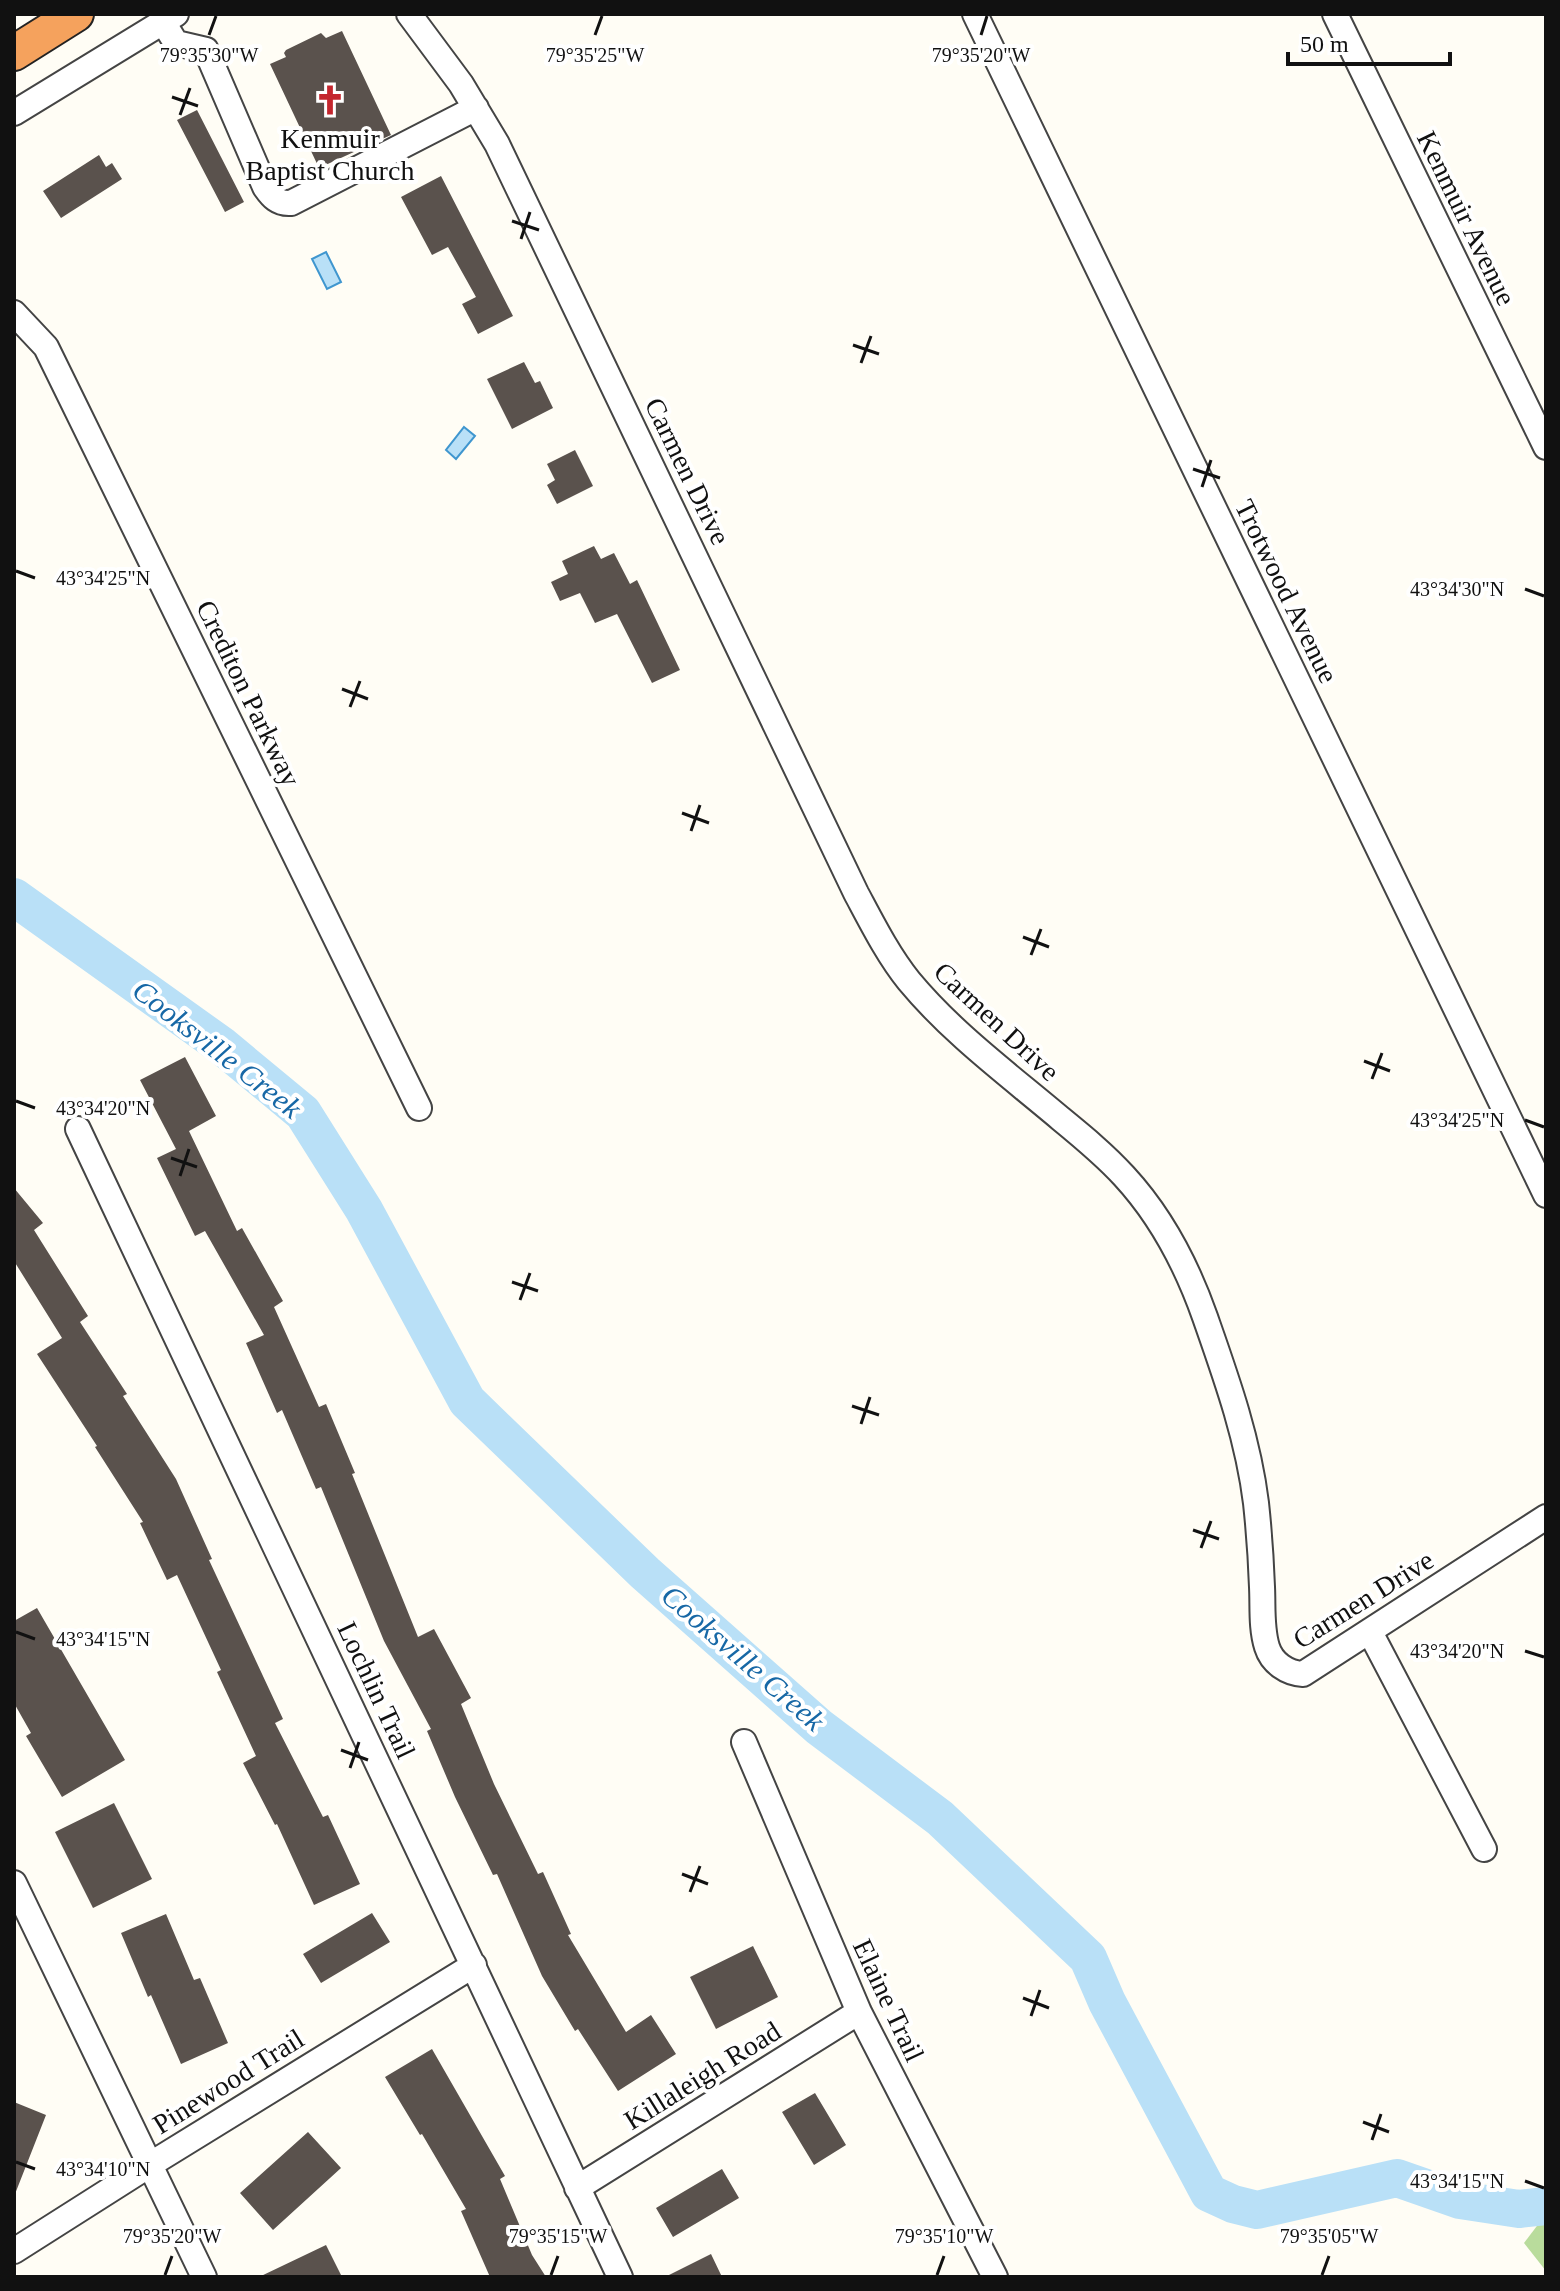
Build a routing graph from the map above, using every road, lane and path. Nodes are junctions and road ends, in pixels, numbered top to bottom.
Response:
1 (76, 14) edge
2 (409, 14) edge
3 (975, 14) edge
4 (1335, 14) edge
5 (169, 18) edge
6 (14, 53) edge
7 (476, 108) junction
8 (14, 113) edge
9 (14, 313) edge
10 (1546, 447) edge
11 (419, 1108) dead end
12 (78, 1129) dead end
13 (1546, 1195) edge
14 (1546, 1517) edge
15 (1370, 1632) junction
16 (744, 1742) dead end
17 (1484, 1849) dead end
18 (14, 1883) edge
19 (474, 1965) junction
20 (859, 2012) junction
21 (151, 2164) junction
22 (577, 2188) junction
23 (14, 2251) edge
24 (204, 2277) edge
25 (620, 2277) edge
26 (995, 2277) edge

1 - 6 highway
2 - 7 street, Carmen Drive
3 - 13 street, Trotwood Avenue
4 - 10 street, Kenmuir Avenue
5 - 7 street
5 - 8 street
7 - 15 street, Carmen Drive
9 - 11 street, Crediton Parkway
12 - 19 street, Lochlin Trail
14 - 15 street, Carmen Drive
15 - 17 street
16 - 20 street, Elaine Trail
18 - 21 street
19 - 21 street, Pinewood Trail
19 - 22 street, Lochlin Trail
20 - 22 street, Killaleigh Road
20 - 26 street, Elaine Trail
21 - 23 street, Pinewood Trail
21 - 24 street
22 - 25 street, Lochlin Trail

